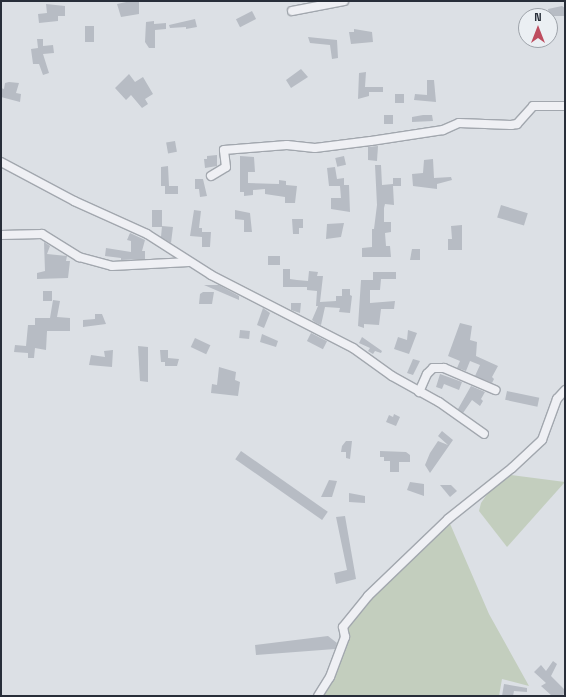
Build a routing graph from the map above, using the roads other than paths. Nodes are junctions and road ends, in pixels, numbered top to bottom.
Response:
1 (344, 1) edge
2 (292, 11) dead end
3 (565, 106) edge
4 (1, 162) edge
5 (210, 176) dead end
6 (1, 235) edge
7 (189, 262) junction
8 (495, 390) dead end
9 (565, 390) edge
10 (419, 392) junction
11 (484, 434) dead end
12 (316, 695) edge

1 - 2 street
3 - 5 street
4 - 7 street
6 - 7 street
7 - 10 street
8 - 10 street
9 - 12 street
10 - 11 street

